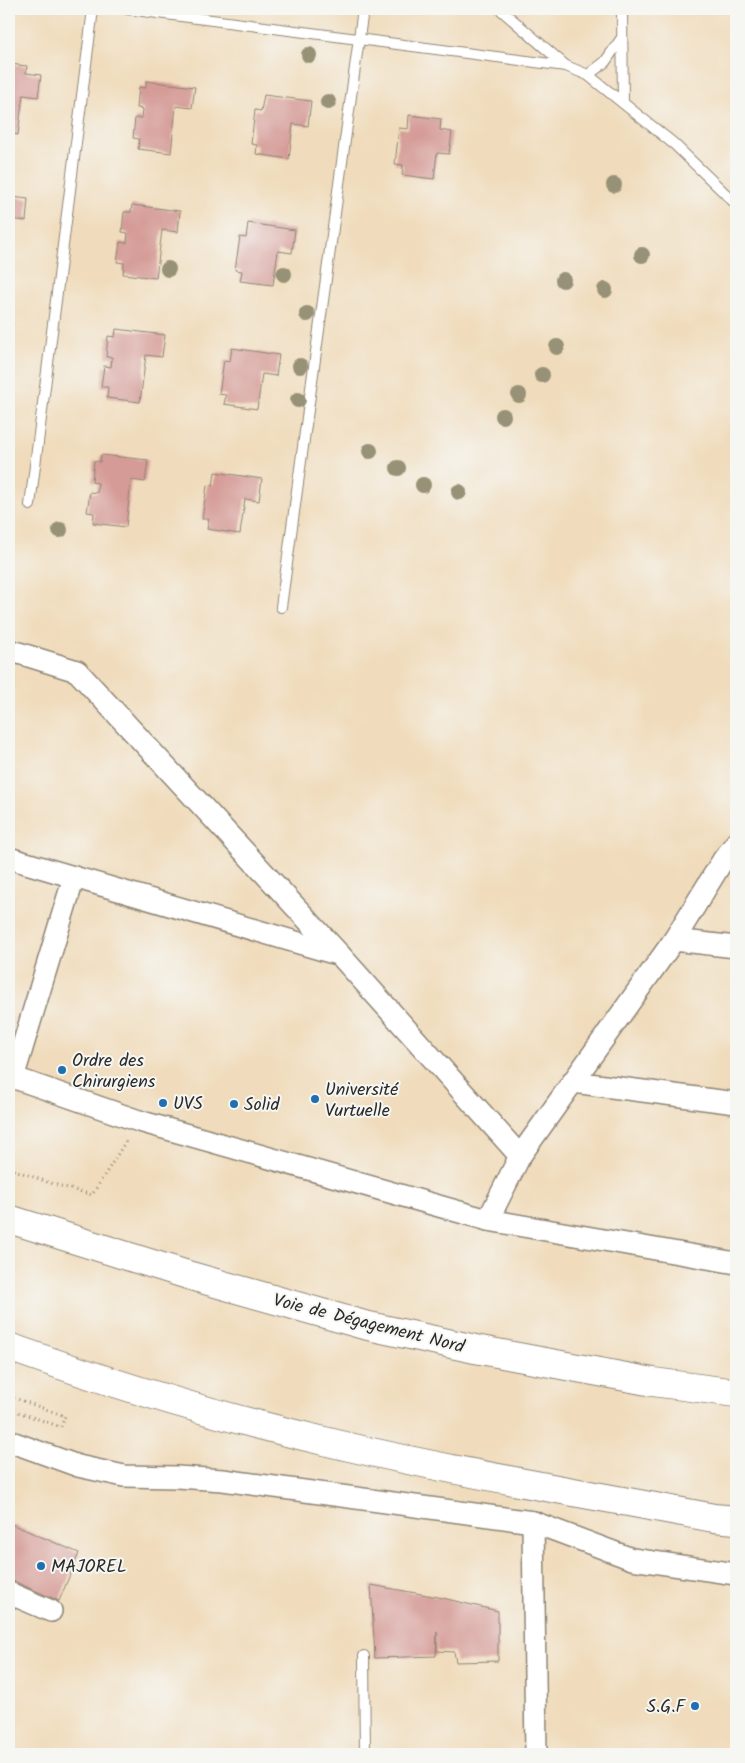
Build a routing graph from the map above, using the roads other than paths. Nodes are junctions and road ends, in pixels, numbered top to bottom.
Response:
1 (93, 9) edge
2 (126, 9) edge
3 (363, 9) edge
4 (500, 9) edge
5 (622, 9) edge
6 (621, 39) junction
7 (359, 40) junction
8 (566, 66) junction
9 (588, 75) junction
10 (622, 103) junction
11 (736, 204) edge
12 (30, 505) dead end
13 (281, 607) dead end
14 (9, 650) edge
15 (736, 843) edge
16 (9, 858) edge
17 (74, 877) junction
18 (674, 940) junction
19 (736, 947) edge
20 (340, 955) junction
21 (11, 1077) edge
22 (573, 1082) junction
23 (736, 1103) edge
24 (520, 1156) junction
25 (9, 1219) edge
26 (488, 1220) junction
27 (736, 1263) edge
28 (9, 1347) edge
29 (736, 1393) edge
30 (9, 1441) edge
31 (736, 1520) edge
32 (533, 1522) junction
33 (736, 1574) edge
34 (9, 1593) edge
35 (51, 1611) dead end
36 (364, 1656) dead end
37 (365, 1754) edge
38 (536, 1754) edge

1 - 12 lane
2 - 7 lane
3 - 7 lane
4 - 8 lane
5 - 6 lane
6 - 9 lane
6 - 10 lane
7 - 8 lane
7 - 13 lane
8 - 9 lane
9 - 10 lane
10 - 11 lane
14 - 20 street
15 - 18 street
16 - 17 street
17 - 20 street
17 - 21 street
18 - 19 street
18 - 22 street
20 - 24 street
21 - 26 street
22 - 23 street
22 - 24 street
24 - 26 street
25 - 29 highway, Voie de Dégagement Nord
26 - 27 street
28 - 31 highway
30 - 32 street
32 - 33 street
32 - 38 street
34 - 35 street
36 - 37 lane

